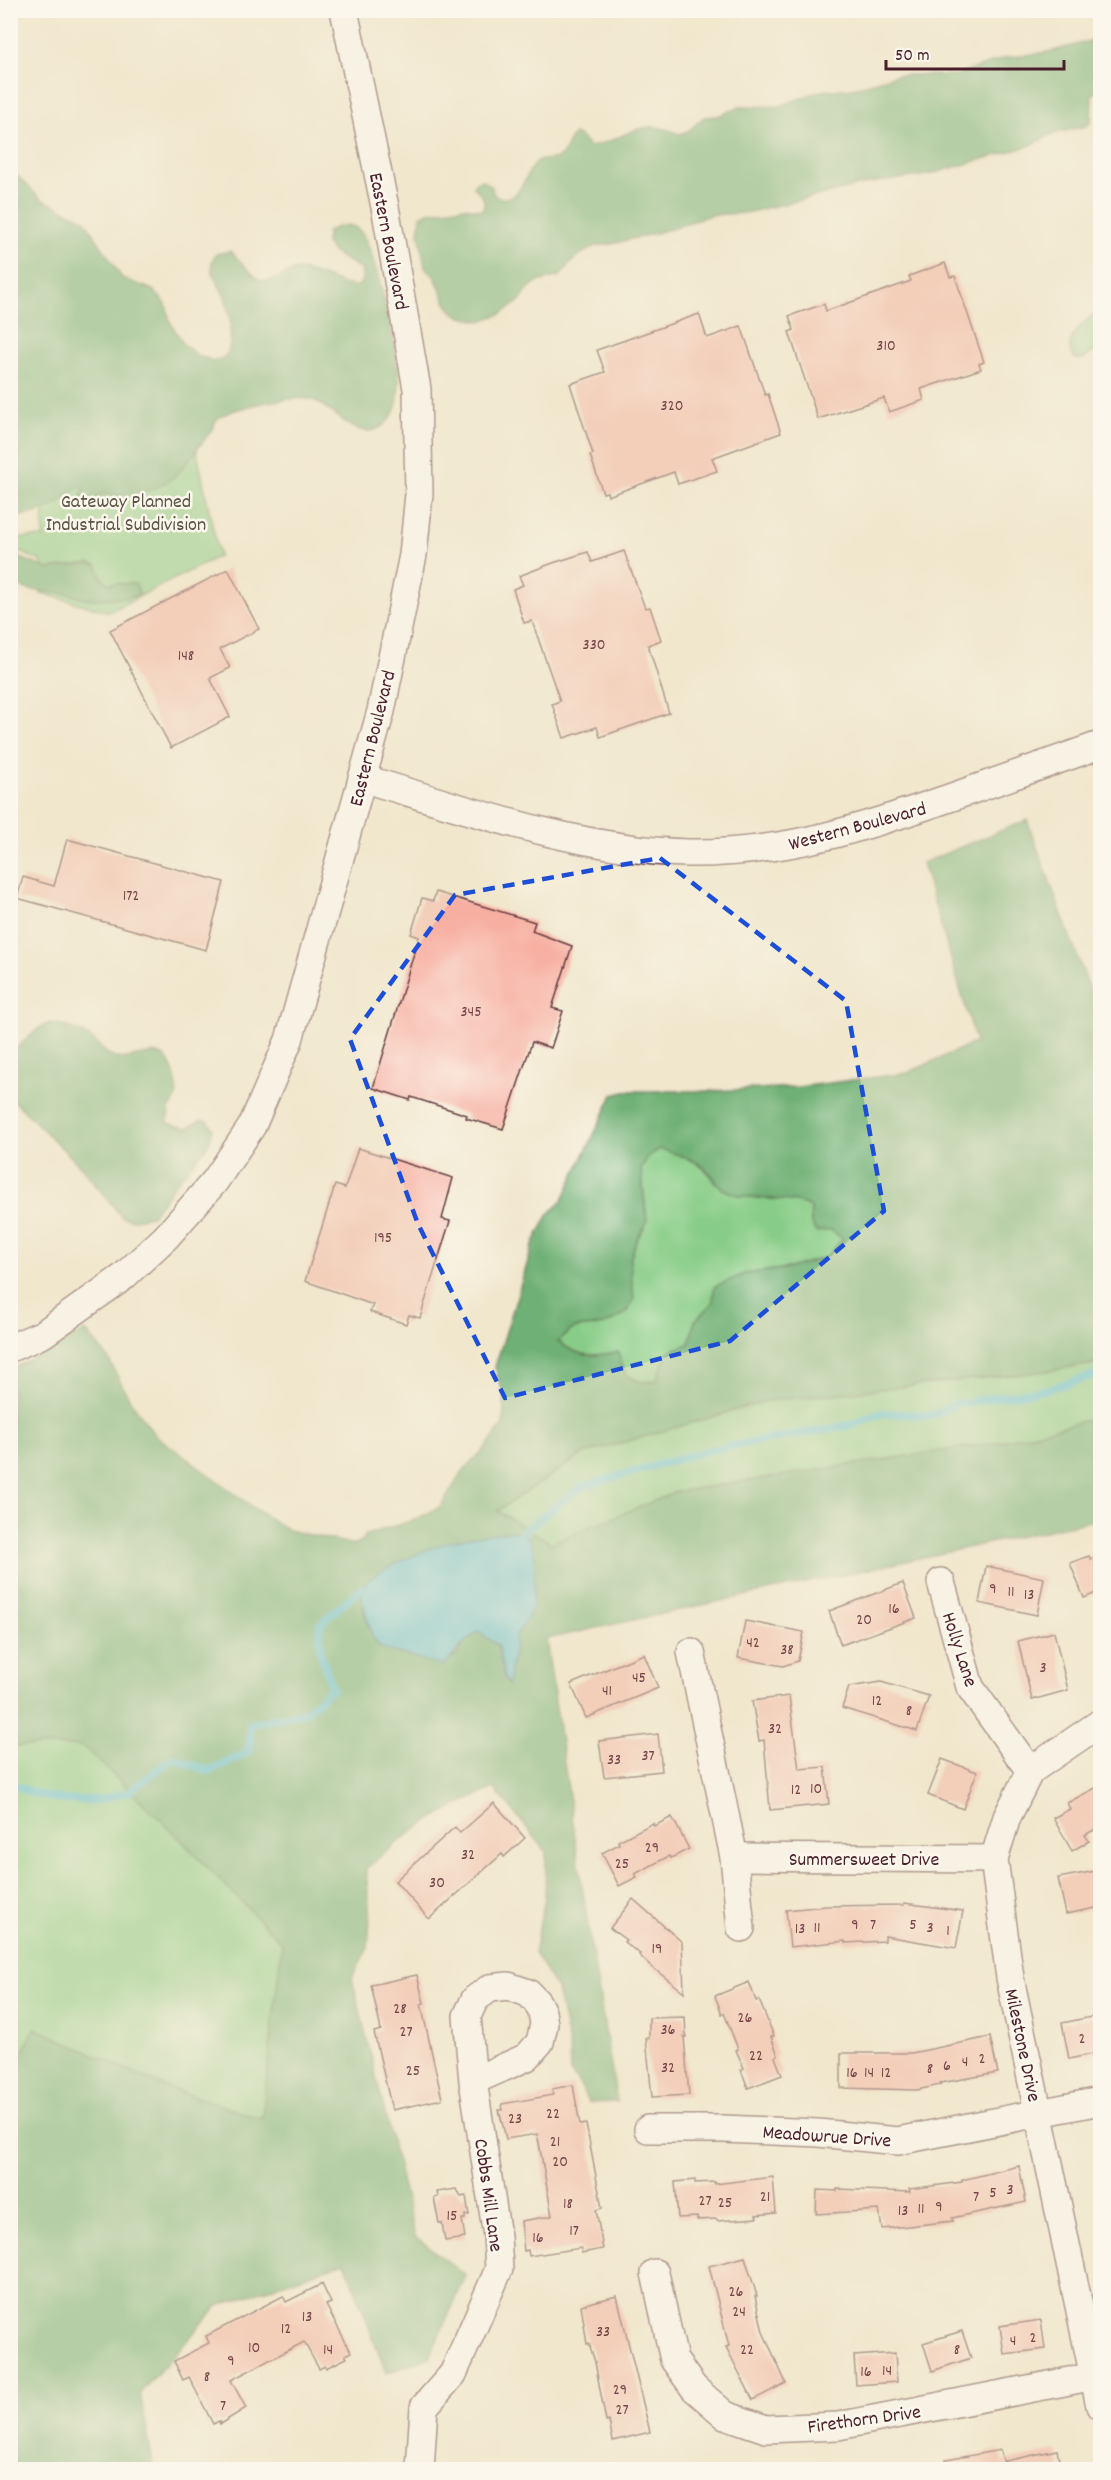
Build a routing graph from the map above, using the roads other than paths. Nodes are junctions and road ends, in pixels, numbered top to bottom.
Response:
1 (344, 10) edge
2 (1101, 745) edge
3 (362, 778) junction
4 (10, 1348) edge
5 (941, 1582) dead end
6 (691, 1652) dead end
7 (1101, 1723) edge
8 (1030, 1771) junction
9 (734, 1857) junction
10 (994, 1860) junction
11 (741, 1928) dead end
12 (473, 2081) dead end
13 (1101, 2101) edge
14 (1039, 2114) junction
15 (648, 2129) dead end
16 (655, 2273) dead end
17 (1097, 2376) edge
18 (1101, 2406) edge
19 (420, 2469) edge

1 - 3 street, Eastern Boulevard
2 - 3 street, Western Boulevard
3 - 4 street, Eastern Boulevard
5 - 8 street, Holly Lane
6 - 9 street
7 - 8 street, Milestone Drive
8 - 10 street, Milestone Drive
9 - 10 street, Summersweet Drive
9 - 11 street
10 - 14 street, Milestone Drive
12 - 19 street, Cobbs Mill Lane
13 - 14 street, Meadowrue Drive
14 - 15 street, Meadowrue Drive
14 - 17 street, Milestone Drive
16 - 17 street, Firethorn Drive
17 - 18 street, Milestone Drive

